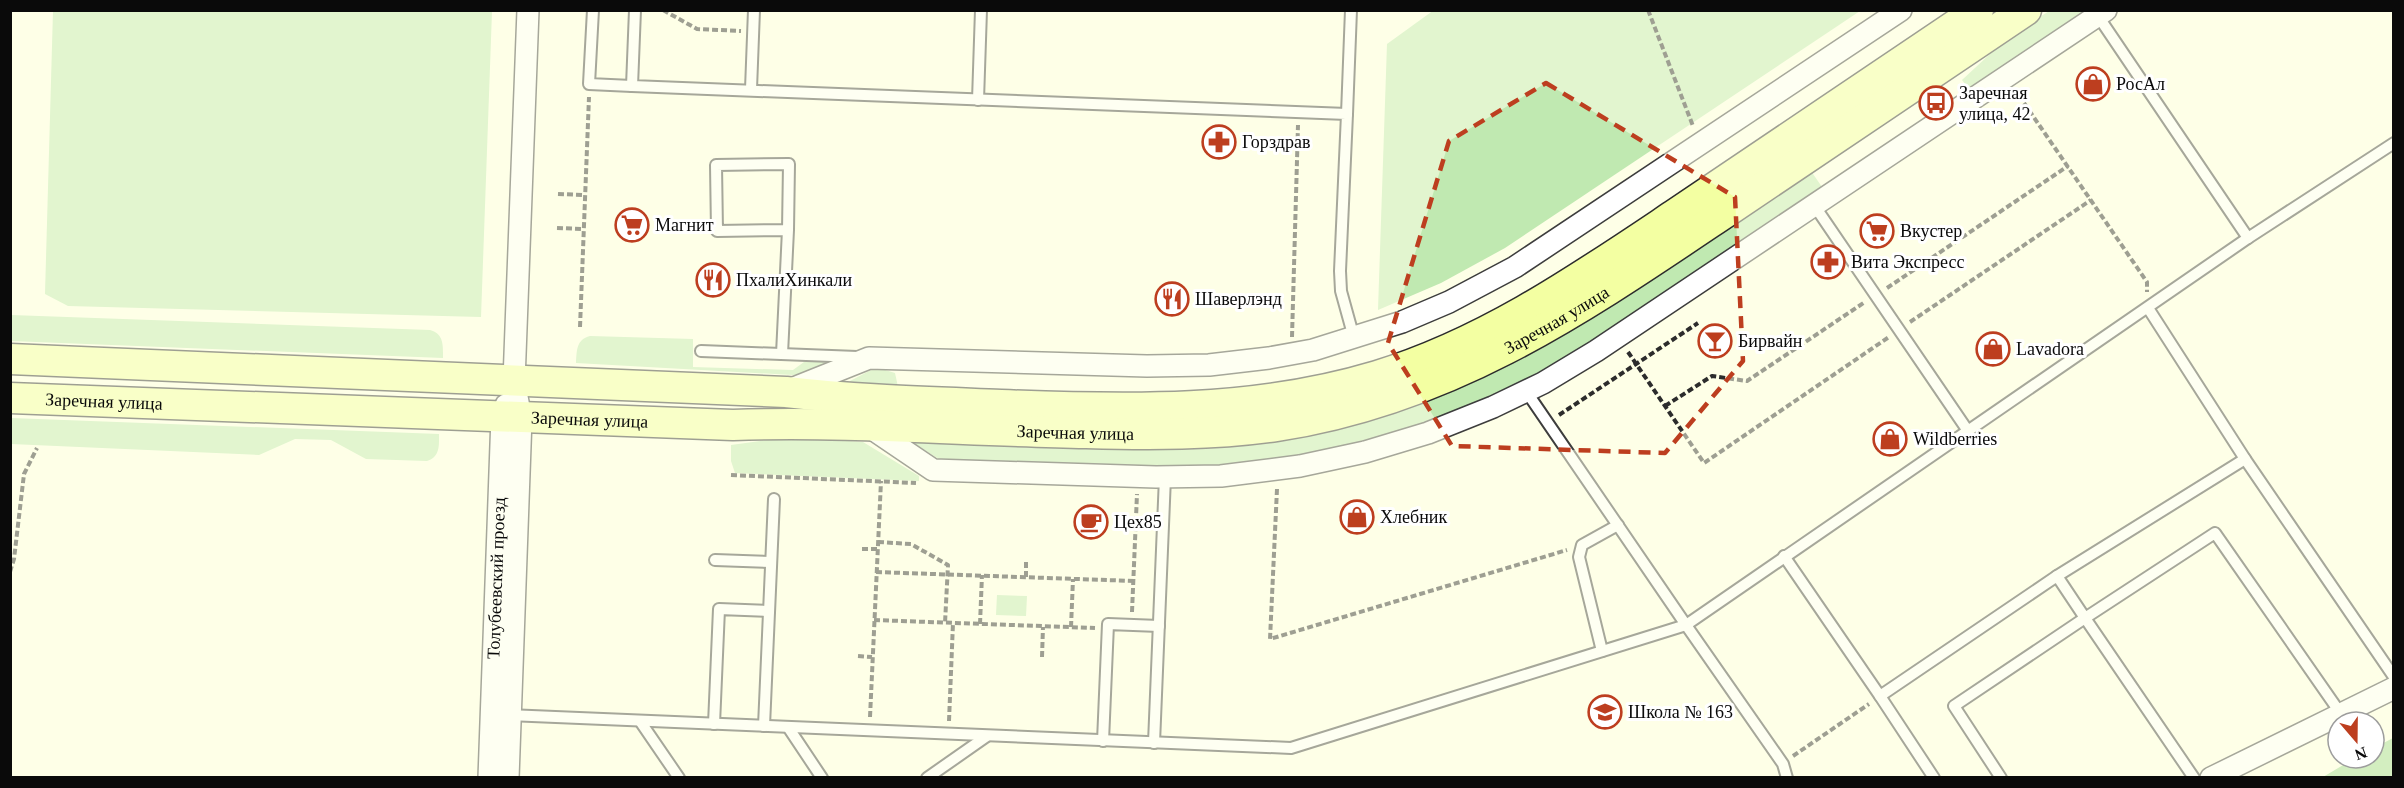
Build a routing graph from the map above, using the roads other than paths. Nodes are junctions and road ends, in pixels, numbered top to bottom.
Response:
1 (528, 10) edge
2 (593, 10) edge
3 (635, 10) edge
4 (754, 10) edge
5 (981, 10) edge
6 (1351, 10) edge
7 (1901, 10) edge
8 (1978, 10) edge
9 (2026, 10) edge
10 (2102, 13) edge
11 (633, 86) junction
12 (751, 89) junction
13 (978, 100) junction
14 (1347, 114) junction
15 (2394, 143) edge
16 (1814, 205) junction
17 (788, 230) junction
18 (2248, 238) junction
19 (2148, 308) junction
20 (1354, 338) junction
21 (701, 351) dead end
22 (782, 354) junction
23 (869, 358) junction
24 (10, 359) edge
25 (514, 381) junction
26 (1526, 391) junction
27 (786, 392) junction
28 (10, 398) edge
29 (512, 418) junction
30 (868, 426) junction
31 (1968, 431) junction
32 (2245, 459) junction
33 (1165, 477) junction
34 (774, 499) dead end
35 (1617, 525) junction
36 (1784, 556) junction
37 (714, 560) dead end
38 (771, 562) junction
39 (2057, 576) junction
40 (769, 611) junction
41 (2085, 618) junction
42 (1686, 625) junction
43 (1159, 626) junction
44 (1602, 651) junction
45 (2394, 677) edge
46 (2394, 688) edge
47 (1880, 696) junction
48 (2338, 710) edge
49 (2349, 710) edge
50 (501, 715) junction
51 (640, 721) junction
52 (2326, 721) edge
53 (714, 724) junction
54 (764, 726) junction
55 (788, 727) junction
56 (987, 736) junction
57 (1103, 741) junction
58 (1154, 743) junction
59 (489, 777) edge
60 (508, 777) edge
61 (679, 777) edge
62 (822, 777) edge
63 (927, 777) edge
64 (1787, 777) edge
65 (1934, 777) edge
66 (2001, 777) edge
67 (2194, 777) edge
68 (2211, 777) edge

1 - 25 street, Толубеевский проезд
2 - 11 lane
3 - 11 lane
4 - 12 lane
5 - 13 lane
6 - 14 lane
7 - 20 street
8 - 27 street, Заречная улица
9 - 30 street, Заречная улица
10 - 16 street
10 - 18 lane
11 - 12 lane
12 - 13 lane
13 - 14 lane
14 - 20 lane
15 - 18 lane
16 - 26 street
16 - 31 lane
17 - 17 lane
17 - 22 lane
18 - 19 lane
19 - 31 lane
19 - 32 lane
20 - 23 street
21 - 22 lane
22 - 23 lane
23 - 27 street
24 - 25 street, Заречная улица
25 - 27 street, Заречная улица
25 - 29 street, Толубеевский проезд
26 - 33 street
26 - 35 lane
28 - 29 street, Заречная улица
29 - 30 street, Заречная улица
29 - 50 street, Толубеевский проезд
30 - 33 street
31 - 36 lane
32 - 39 lane
32 - 45 lane
33 - 43 lane
34 - 38 lane
35 - 42 lane
35 - 44 lane
36 - 42 lane
36 - 47 lane
37 - 38 lane
38 - 40 lane
39 - 41 lane
39 - 47 lane
40 - 53 lane
40 - 54 lane
41 - 48 lane
41 - 66 lane
41 - 67 lane
42 - 44 lane
42 - 64 lane
43 - 57 lane
43 - 58 lane
44 - 58 lane
46 - 49 street
47 - 65 lane
50 - 51 lane
50 - 59 street, Толубеевский проезд
50 - 60 street, Толубеевский проезд
51 - 53 lane
51 - 61 lane
52 - 68 street
53 - 54 lane
54 - 55 lane
55 - 56 lane
55 - 62 lane
56 - 57 lane
56 - 63 lane
57 - 58 lane

